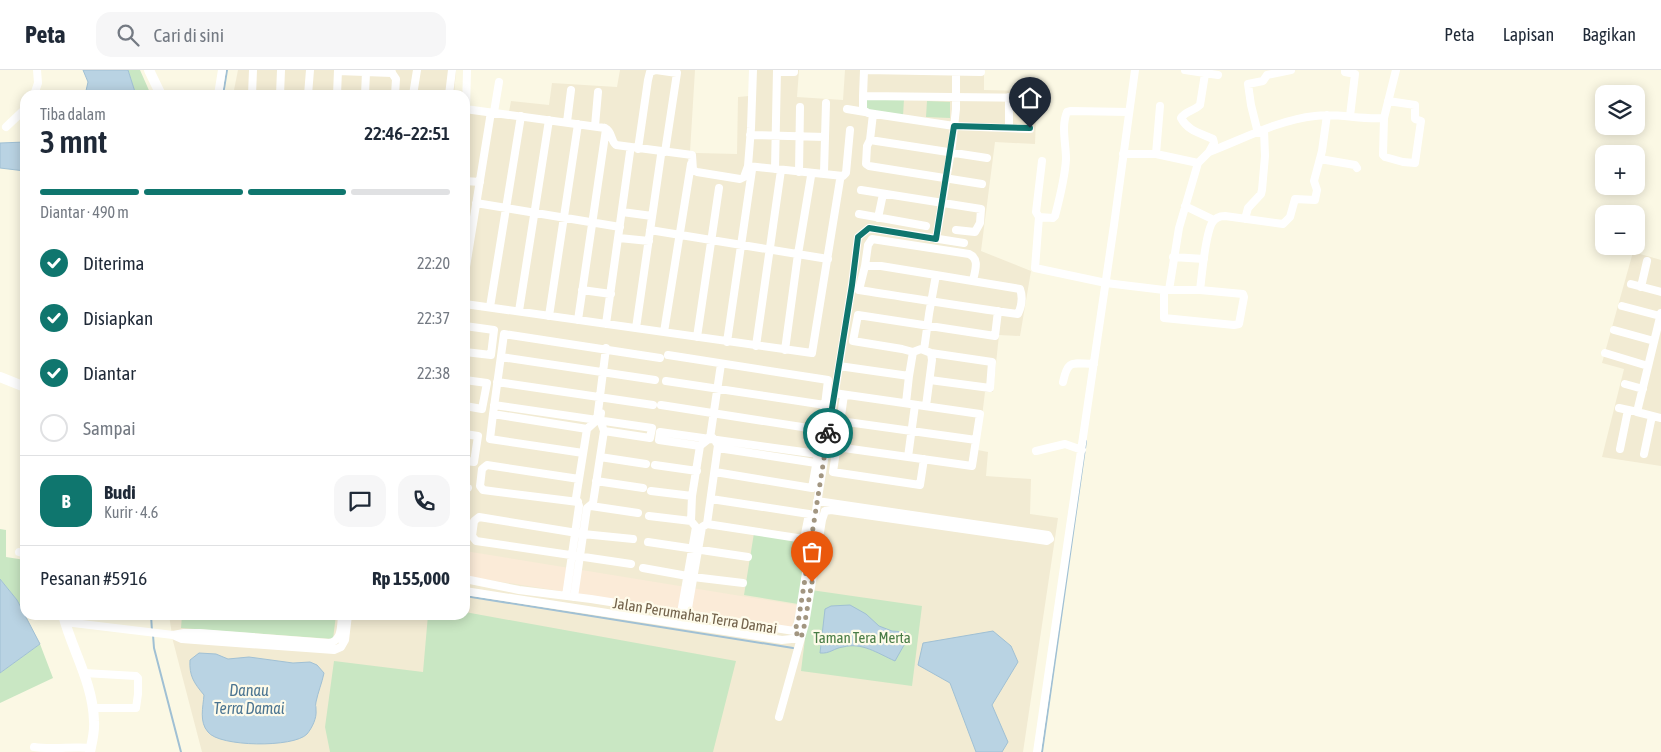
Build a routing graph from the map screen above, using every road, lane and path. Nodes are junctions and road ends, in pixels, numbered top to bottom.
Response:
1 (35, 70) edge
2 (149, 70) edge
3 (222, 70) edge
4 (253, 70) edge
5 (281, 70) edge
6 (310, 70) edge
7 (338, 70) edge
8 (417, 70) edge
9 (452, 70) edge
10 (467, 70) edge
11 (656, 70) edge
12 (753, 70) edge
13 (794, 70) edge
14 (861, 70) edge
15 (864, 70) edge
16 (1135, 70) edge
17 (1185, 70) edge
18 (1291, 70) edge
19 (1345, 70) edge
20 (1396, 70) edge
21 (777, 71) edge
22 (956, 71) edge
23 (366, 72) junction
24 (981, 72) dead end
25 (1205, 74) junction
26 (1218, 76) dead end
27 (499, 82) dead end
28 (36, 90) edge
29 (159, 90) edge
30 (219, 90) edge
31 (252, 90) edge
32 (280, 90) edge
33 (308, 90) edge
34 (337, 90) edge
35 (365, 90) edge
36 (395, 90) edge
37 (414, 90) edge
38 (450, 90) edge
39 (466, 90) edge
40 (571, 90) dead end
41 (598, 92) dead end
42 (863, 96) junction
43 (956, 96) junction
44 (1009, 98) junction
45 (1031, 98) dead end
46 (1388, 100) junction
47 (826, 103) dead end
48 (1160, 106) dead end
49 (800, 107) dead end
50 (470, 109) edge
51 (847, 109) dead end
52 (493, 112) junction
53 (864, 112) junction
54 (1129, 112) junction
55 (20, 114) edge
56 (873, 114) junction
57 (1327, 115) junction
58 (521, 116) junction
59 (1350, 116) junction
60 (1384, 118) junction
61 (549, 120) junction
62 (567, 122) junction
63 (578, 124) junction
64 (595, 126) junction
65 (954, 126) junction
66 (6, 127) dead end
67 (605, 128) junction
68 (1009, 128) junction
69 (1030, 128) dead end
70 (850, 130) dead end
71 (1261, 132) junction
72 (750, 135) junction
73 (775, 136) junction
74 (800, 136) junction
75 (825, 137) junction
76 (870, 140) junction
77 (638, 149) junction
78 (630, 152) dead end
79 (1209, 152) junction
80 (951, 153) junction
81 (663, 154) junction
82 (1124, 154) junction
83 (1156, 154) junction
84 (987, 158) dead end
85 (1320, 159) junction
86 (692, 161) junction
87 (1042, 161) dead end
88 (1198, 163) junction
89 (750, 168) junction
90 (1358, 168) dead end
91 (778, 169) junction
92 (799, 172) junction
93 (824, 172) junction
94 (811, 176) dead end
95 (946, 178) junction
96 (840, 180) dead end
97 (470, 181) edge
98 (480, 182) junction
99 (982, 184) dead end
100 (719, 188) dead end
101 (861, 190) dead end
102 (883, 194) junction
103 (942, 204) junction
104 (1185, 206) junction
105 (476, 207) junction
106 (506, 208) junction
107 (470, 209) edge
108 (622, 212) junction
109 (534, 213) junction
110 (858, 214) dead end
111 (652, 216) junction
112 (1039, 217) junction
113 (564, 218) junction
114 (878, 218) junction
115 (1245, 219) junction
116 (1214, 220) junction
117 (592, 222) junction
118 (926, 226) dead end
119 (620, 227) junction
120 (650, 230) junction
121 (956, 230) dead end
122 (680, 235) junction
123 (619, 238) junction
124 (936, 239) junction
125 (711, 240) junction
126 (649, 241) junction
127 (470, 243) edge
128 (964, 243) dead end
129 (741, 245) junction
130 (769, 249) junction
131 (798, 254) junction
132 (1174, 257) junction
133 (1204, 258) junction
134 (828, 259) junction
135 (1647, 261) dead end
136 (865, 266) junction
137 (936, 275) junction
138 (973, 281) junction
139 (1106, 283) junction
140 (1631, 284) dead end
141 (1641, 287) junction
142 (582, 290) junction
143 (1167, 290) junction
144 (1200, 290) junction
145 (1661, 292) edge
146 (611, 294) junction
147 (931, 300) junction
148 (470, 305) edge
149 (1622, 306) dead end
150 (490, 307) junction
151 (998, 311) junction
152 (519, 312) junction
153 (1661, 315) edge
154 (549, 316) junction
155 (578, 320) junction
156 (606, 324) junction
157 (927, 326) junction
158 (470, 327) edge
159 (636, 328) junction
160 (1614, 330) dead end
161 (664, 332) junction
162 (697, 337) junction
163 (727, 342) junction
164 (1654, 342) junction
165 (756, 346) junction
166 (608, 349) junction
167 (785, 350) junction
168 (913, 352) junction
169 (927, 352) junction
170 (470, 353) edge
171 (1605, 353) dead end
172 (668, 355) dead end
173 (501, 357) junction
174 (660, 358) dead end
175 (723, 364) junction
176 (1094, 364) junction
177 (839, 366) junction
178 (1648, 366) junction
179 (605, 372) junction
180 (909, 376) junction
181 (0, 377) edge
182 (655, 380) dead end
183 (930, 380) junction
184 (470, 381) edge
185 (666, 381) dead end
186 (497, 382) junction
187 (1063, 382) dead end
188 (1625, 384) dead end
189 (20, 385) edge
190 (1643, 389) junction
191 (719, 390) junction
192 (834, 394) junction
193 (844, 395) junction
194 (602, 397) junction
195 (906, 404) junction
196 (494, 405) junction
197 (824, 405) junction
198 (915, 405) junction
199 (926, 406) junction
200 (470, 407) edge
201 (1618, 408) dead end
202 (1628, 410) junction
203 (1637, 412) junction
204 (715, 413) junction
205 (493, 414) junction
206 (1652, 416) junction
207 (1661, 418) edge
208 (598, 420) junction
209 (840, 421) junction
210 (587, 429) junction
211 (821, 430) junction
212 (604, 431) junction
213 (911, 431) junction
214 (470, 435) edge
215 (711, 438) junction
216 (976, 440) junction
217 (700, 446) junction
218 (837, 447) junction
219 (718, 448) junction
220 (1620, 449) dead end
221 (1082, 450) junction
222 (1036, 451) dead end
223 (583, 453) junction
224 (818, 454) junction
225 (1644, 454) dead end
226 (600, 457) junction
227 (908, 457) junction
228 (924, 459) junction
229 (470, 461) edge
230 (816, 463) junction
231 (646, 464) dead end
232 (655, 465) dead end
233 (696, 471) junction
234 (715, 472) junction
235 (579, 479) junction
236 (596, 482) junction
237 (692, 496) junction
238 (711, 499) junction
239 (818, 501) junction
240 (584, 505) junction
241 (825, 512) junction
242 (638, 513) dead end
243 (649, 516) dead end
244 (699, 525) junction
245 (579, 533) junction
246 (633, 539) dead end
247 (648, 542) dead end
248 (696, 549) junction
249 (576, 557) junction
250 (748, 557) dead end
251 (631, 564) dead end
252 (643, 568) dead end
253 (690, 576) junction
254 (470, 580) edge
255 (743, 583) dead end
256 (470, 592) edge
257 (570, 597) junction
258 (684, 614) junction
259 (64, 620) edge
260 (70, 620) edge
261 (341, 620) edge
262 (347, 620) edge
263 (794, 631) junction
264 (173, 635) junction
265 (801, 638) junction
266 (84, 673) junction
267 (93, 708) junction
268 (779, 717) dead end
269 (34, 747) dead end
270 (91, 750) edge
271 (1038, 752) edge

1 - 28 street
2 - 29 street
3 - 30 street
4 - 31 street
5 - 32 street
6 - 33 street
7 - 23 street
7 - 34 street
8 - 37 street
9 - 38 street
10 - 39 street
11 - 77 street
11 - 81 street
12 - 72 street
13 - 21 street
14 - 15 street
15 - 22 street
15 - 42 street
16 - 54 street
17 - 25 street
18 - 71 street
19 - 59 street
20 - 46 street
21 - 73 street
22 - 24 street
22 - 43 street
23 - 35 street
23 - 36 street
25 - 26 street
25 - 79 street
27 - 52 street
40 - 62 street
41 - 64 street
42 - 43 street
42 - 53 street
43 - 44 street
43 - 65 street
44 - 45 street
44 - 68 street
46 - 60 street
46 - 60 street
47 - 75 street
48 - 83 street
49 - 74 street
50 - 52 street
51 - 53 street
52 - 58 street
52 - 98 street
53 - 56 street
54 - 82 street
54 - 112 street
55 - 66 street
56 - 65 street
56 - 76 street
57 - 59 street
57 - 71 street
57 - 85 street
58 - 61 street
58 - 106 street
59 - 60 street
61 - 62 street
61 - 109 street
62 - 63 street
63 - 64 street
63 - 113 street
64 - 67 street
65 - 68 street
65 - 80 street
67 - 77 street
67 - 117 street
68 - 69 street
70 - 93 street
71 - 79 street
71 - 115 street
72 - 73 street
72 - 89 street
73 - 74 street
73 - 91 street
74 - 75 street
74 - 92 street
75 - 93 street
76 - 80 street
76 - 95 street
77 - 81 street
78 - 108 street
79 - 88 street
80 - 84 street
80 - 95 street
81 - 86 street
81 - 111 street
82 - 83 street
82 - 139 street
83 - 88 street
85 - 90 street
85 - 115 street
86 - 89 street
86 - 122 street
87 - 112 street
88 - 104 street
89 - 91 street
89 - 129 street
91 - 92 street
91 - 130 street
92 - 93 street
94 - 131 street
95 - 99 street
95 - 103 street
96 - 134 street
97 - 98 street
98 - 105 street
100 - 125 street
101 - 102 street
102 - 103 street
102 - 114 street
103 - 121 street
103 - 124 street
104 - 116 street
104 - 132 street
105 - 106 street
105 - 107 street
105 - 127 street
106 - 109 street
106 - 150 street
108 - 111 street
108 - 119 street
109 - 113 street
109 - 152 street
110 - 114 street
111 - 120 street
112 - 139 street
113 - 117 street
113 - 154 street
114 - 118 street
115 - 116 street
116 - 133 street
117 - 119 street
117 - 142 street
119 - 123 street
120 - 122 street
120 - 126 street
122 - 125 street
122 - 161 street
123 - 126 street
123 - 146 street
124 - 128 street, Jalan Perumahan Terra Damai
124 - 177 street, Jalan Perumahan Terra Damai
125 - 129 street
125 - 162 street
126 - 159 street
129 - 130 street
129 - 163 street
130 - 131 street
130 - 165 street
131 - 134 street
131 - 167 street
132 - 133 street
132 - 143 street
133 - 144 street
134 - 167 street
135 - 141 street
136 - 137 street
136 - 138 street
136 - 147 street
137 - 138 street
137 - 147 street
138 - 151 street
139 - 143 street
139 - 176 street
140 - 141 street
141 - 145 street
142 - 146 street
142 - 155 street
143 - 144 street
143 - 144 street
146 - 156 street
147 - 151 street
147 - 157 street
148 - 150 street
149 - 153 street
150 - 152 street
151 - 157 street
152 - 154 street
153 - 164 street
154 - 155 street
155 - 156 street
156 - 159 street
157 - 168 street
157 - 169 street
158 - 170 street
159 - 161 street
160 - 164 street
161 - 162 street
162 - 163 street
163 - 165 street
164 - 178 street
165 - 167 street
166 - 173 street
166 - 174 street
166 - 179 street
168 - 169 street
168 - 180 street
169 - 183 street
169 - 183 street
171 - 178 street
172 - 175 street
173 - 179 street
173 - 186 street
175 - 191 street
175 - 197 street
176 - 187 street
176 - 221 street
177 - 180 street
177 - 192 street, Jalan Perumahan Terra Damai
178 - 190 street
179 - 182 street
179 - 194 street
180 - 195 street
181 - 189 street
183 - 199 street
184 - 200 street
185 - 191 street
186 - 194 street
186 - 196 street
188 - 190 street
190 - 203 street
191 - 197 street
191 - 204 street
192 - 193 street
192 - 239 street, Jalan Perumahan Terra Damai
193 - 195 street
193 - 209 street
194 - 204 street
194 - 208 street
195 - 198 street
196 - 205 street
196 - 208 street
197 - 211 street
198 - 199 street
198 - 213 street
199 - 216 street
201 - 202 street
202 - 203 street
202 - 220 street
203 - 206 street
204 - 211 street
204 - 215 street
205 - 210 street
205 - 223 street
206 - 207 street
206 - 225 street
208 - 210 street
208 - 212 street
208 - 212 street
209 - 213 street
209 - 218 street
210 - 223 street
211 - 224 street
212 - 226 street
213 - 216 street
213 - 227 street
214 - 229 street
215 - 217 street
215 - 217 street
215 - 219 street
215 - 224 street
216 - 228 street
217 - 233 street
218 - 227 street
218 - 228 street
219 - 230 street
219 - 234 street
221 - 222 street
221 - 271 street
223 - 235 street
224 - 230 street
226 - 231 street
226 - 236 street
227 - 228 street
230 - 234 street
232 - 233 street
233 - 237 street
234 - 238 street
235 - 240 street
235 - 240 street
236 - 237 street
236 - 240 street
237 - 244 street
238 - 244 street
238 - 244 street
239 - 241 street
239 - 241 street
239 - 263 street, Jalan Perumahan Terra Damai
240 - 242 street
240 - 245 street
241 - 265 street
243 - 244 street
244 - 248 street
245 - 246 street
245 - 249 street
245 - 249 street
247 - 248 street
248 - 250 street
248 - 253 street
249 - 251 street
249 - 257 street
252 - 253 street
253 - 255 street
253 - 258 street
254 - 257 street, Jalan Perumahan Terra Damai
256 - 265 street, Jalan Perumahan Terra Damai
257 - 258 street, Jalan Perumahan Terra Damai
258 - 263 street, Jalan Perumahan Terra Damai
259 - 266 street
260 - 264 street
261 - 264 street
262 - 264 street
263 - 265 street
265 - 268 street
266 - 267 street
266 - 267 street
267 - 270 street
269 - 270 street

